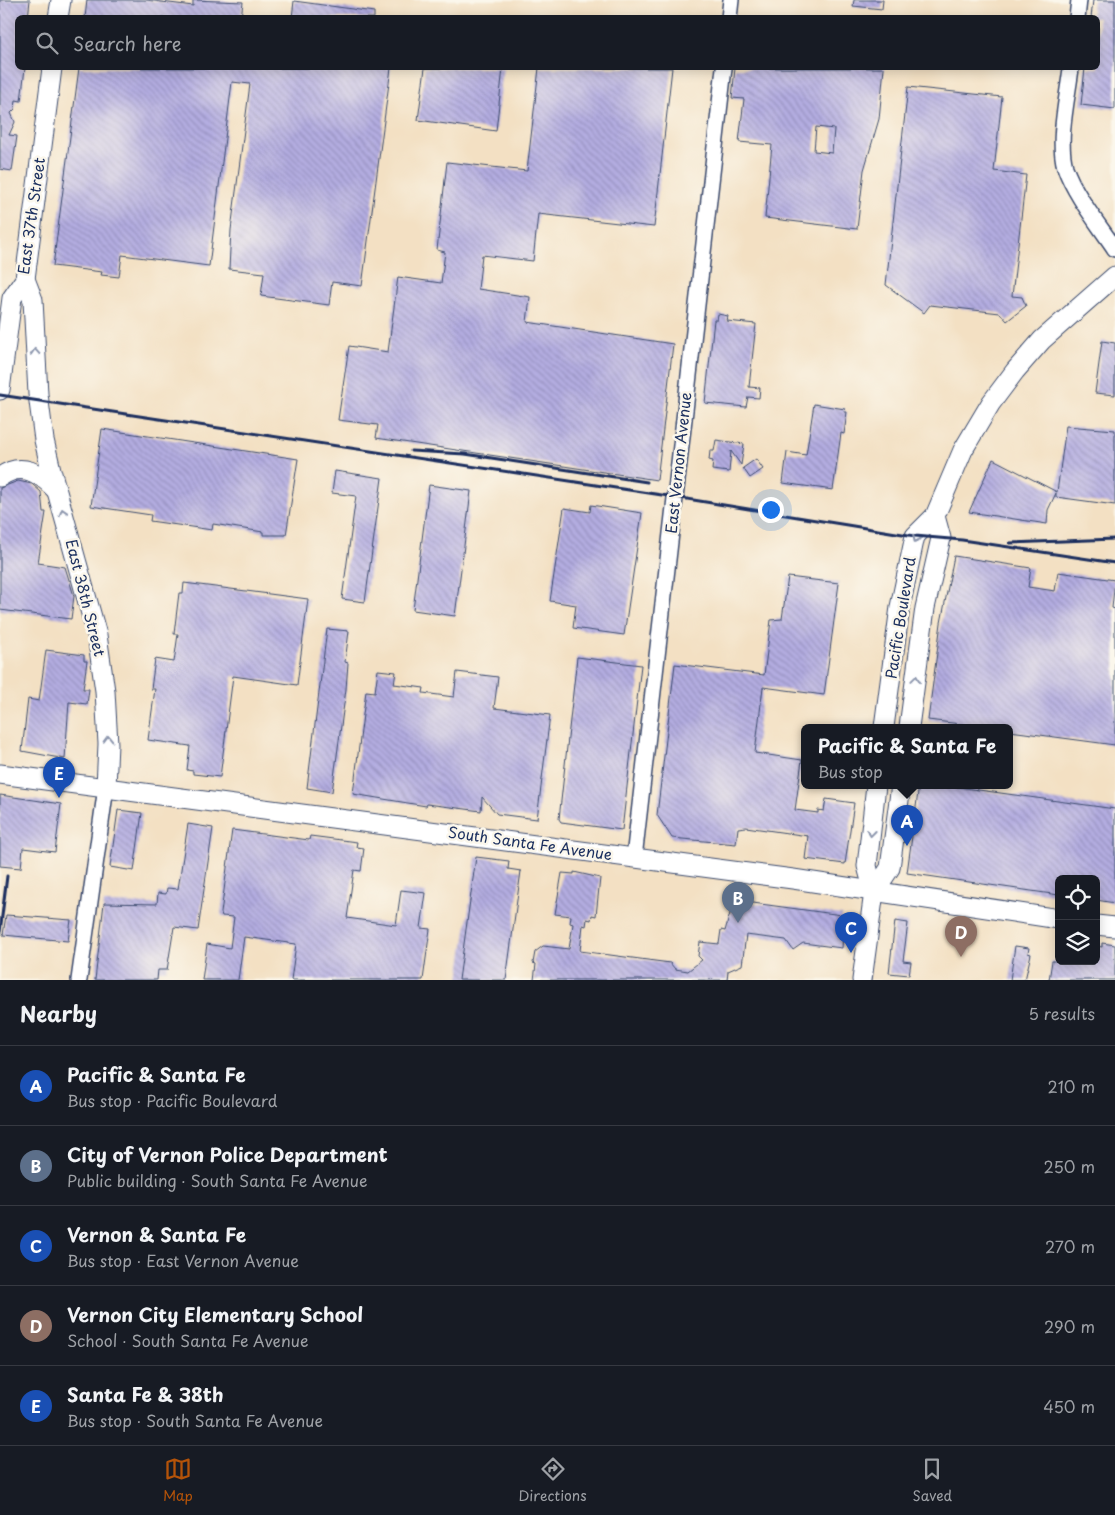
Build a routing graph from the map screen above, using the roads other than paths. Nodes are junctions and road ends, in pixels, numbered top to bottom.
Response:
1 (60, 0) edge
2 (731, 0) edge
3 (1078, 0) edge
4 (58, 15) edge
5 (730, 15) edge
6 (1076, 15) edge
7 (52, 70) edge
8 (724, 70) edge
9 (1071, 70) edge
10 (1115, 249) edge
11 (1115, 276) edge
12 (25, 279) junction
13 (0, 390) edge
14 (0, 477) edge
15 (56, 490) junction
16 (935, 516) junction
17 (884, 724) edge
18 (909, 724) edge
19 (0, 774) edge
20 (106, 787) junction
21 (876, 789) edge
22 (900, 789) edge
23 (634, 858) junction
24 (874, 892) junction
25 (1055, 918) edge
26 (1100, 926) edge
27 (1115, 928) edge
28 (79, 980) edge
29 (862, 980) edge

1 - 4 main road
2 - 5 street
3 - 6 street
7 - 12 main road, East 37th Street
8 - 23 street, East Vernon Avenue
9 - 10 street
11 - 16 main road, Pacific Boulevard
12 - 13 main road, East 37th Street
15 -> 12 main road, East 38th Street
14 - 15 main road
20 -> 15 main road, East 38th Street
16 -> 17 main road, Pacific Boulevard
18 -> 16 main road, Pacific Boulevard
19 - 20 main road, South Santa Fe Avenue
20 - 23 main road, South Santa Fe Avenue
20 - 28 street, East 38th Street
21 -> 24 main road
22 - 24 main road
23 - 24 main road, South Santa Fe Avenue
24 - 25 main road, South Santa Fe Avenue
24 - 29 main road
26 - 27 main road

